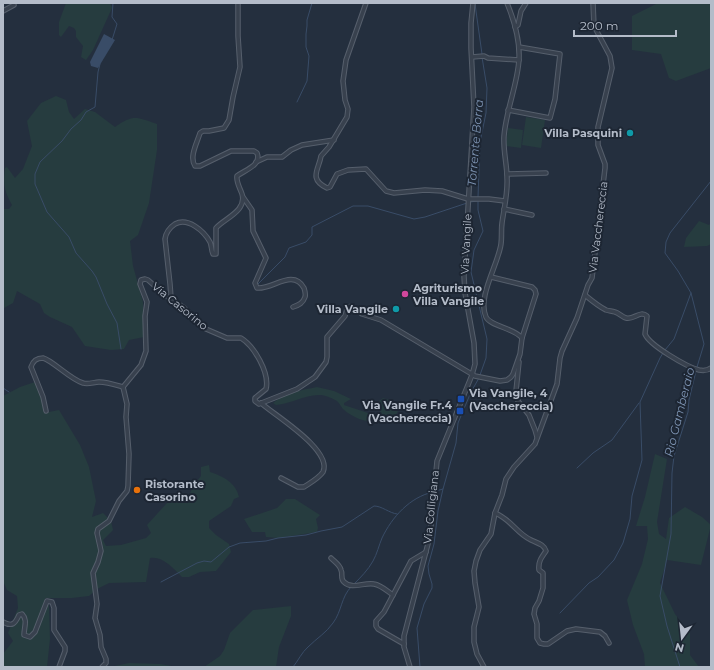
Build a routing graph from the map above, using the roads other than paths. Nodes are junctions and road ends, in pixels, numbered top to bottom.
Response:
1 (238, 3) edge
2 (366, 3) edge
3 (473, 3) edge
4 (507, 3) edge
5 (526, 3) edge
6 (593, 3) edge
7 (14, 5) dead end
8 (3, 11) edge
9 (515, 26) junction
10 (519, 47) junction
11 (472, 57) junction
12 (519, 60) junction
13 (508, 110) junction
14 (334, 140) junction
15 (256, 162) junction
16 (546, 173) dead end
17 (507, 174) junction
18 (243, 196) junction
19 (468, 199) junction
20 (505, 201) junction
21 (504, 209) junction
22 (532, 215) dead end
23 (491, 277) junction
24 (585, 295) junction
25 (171, 298) junction
26 (294, 307) dead end
27 (522, 338) junction
28 (520, 354) junction
29 (711, 368) edge
30 (474, 375) junction
31 (124, 387) junction
32 (262, 403) junction
33 (46, 411) dead end
34 (537, 438) junction
35 (281, 478) dead end
36 (495, 513) junction
37 (426, 552) junction
38 (331, 558) dead end
39 (393, 595) junction
40 (3, 622) edge
41 (609, 643) dead end
42 (404, 644) junction
43 (59, 667) edge
44 (102, 667) edge
45 (410, 667) edge
46 (484, 667) edge

1 - 15 street
2 - 14 street
3 - 11 street, Via Vangile
4 - 9 street
5 - 9 street
6 - 24 street, Via Vacchereccia
7 - 8 street
9 - 10 street
10 - 12 street
10 - 13 street
11 - 12 street
11 - 19 street, Via Vangile
12 - 13 street
13 - 17 street
14 - 15 street
14 - 19 street
15 - 18 street
16 - 17 street
17 - 20 street
18 - 25 street
18 - 26 street
19 - 20 street
19 - 30 street, Via Vangile
20 - 21 street
21 - 22 street
21 - 23 street
23 - 27 street
23 - 27 street
24 - 29 street
24 - 34 street, Via Vacchereccia
25 - 31 street, Via Casorino
25 - 32 street, Via Casorino
27 - 28 street
28 - 30 street
28 - 34 street
30 - 32 street
30 - 37 street, Via Colligiana
31 - 33 street
31 - 44 street
32 - 35 street
34 - 36 street, Via Vacchereccia
36 - 41 street
36 - 46 street, Via Vacchereccia
37 - 39 street
37 - 42 street, Via Colligiana
38 - 39 street
39 - 42 street
40 - 43 street
42 - 45 street, Via Colligiana

